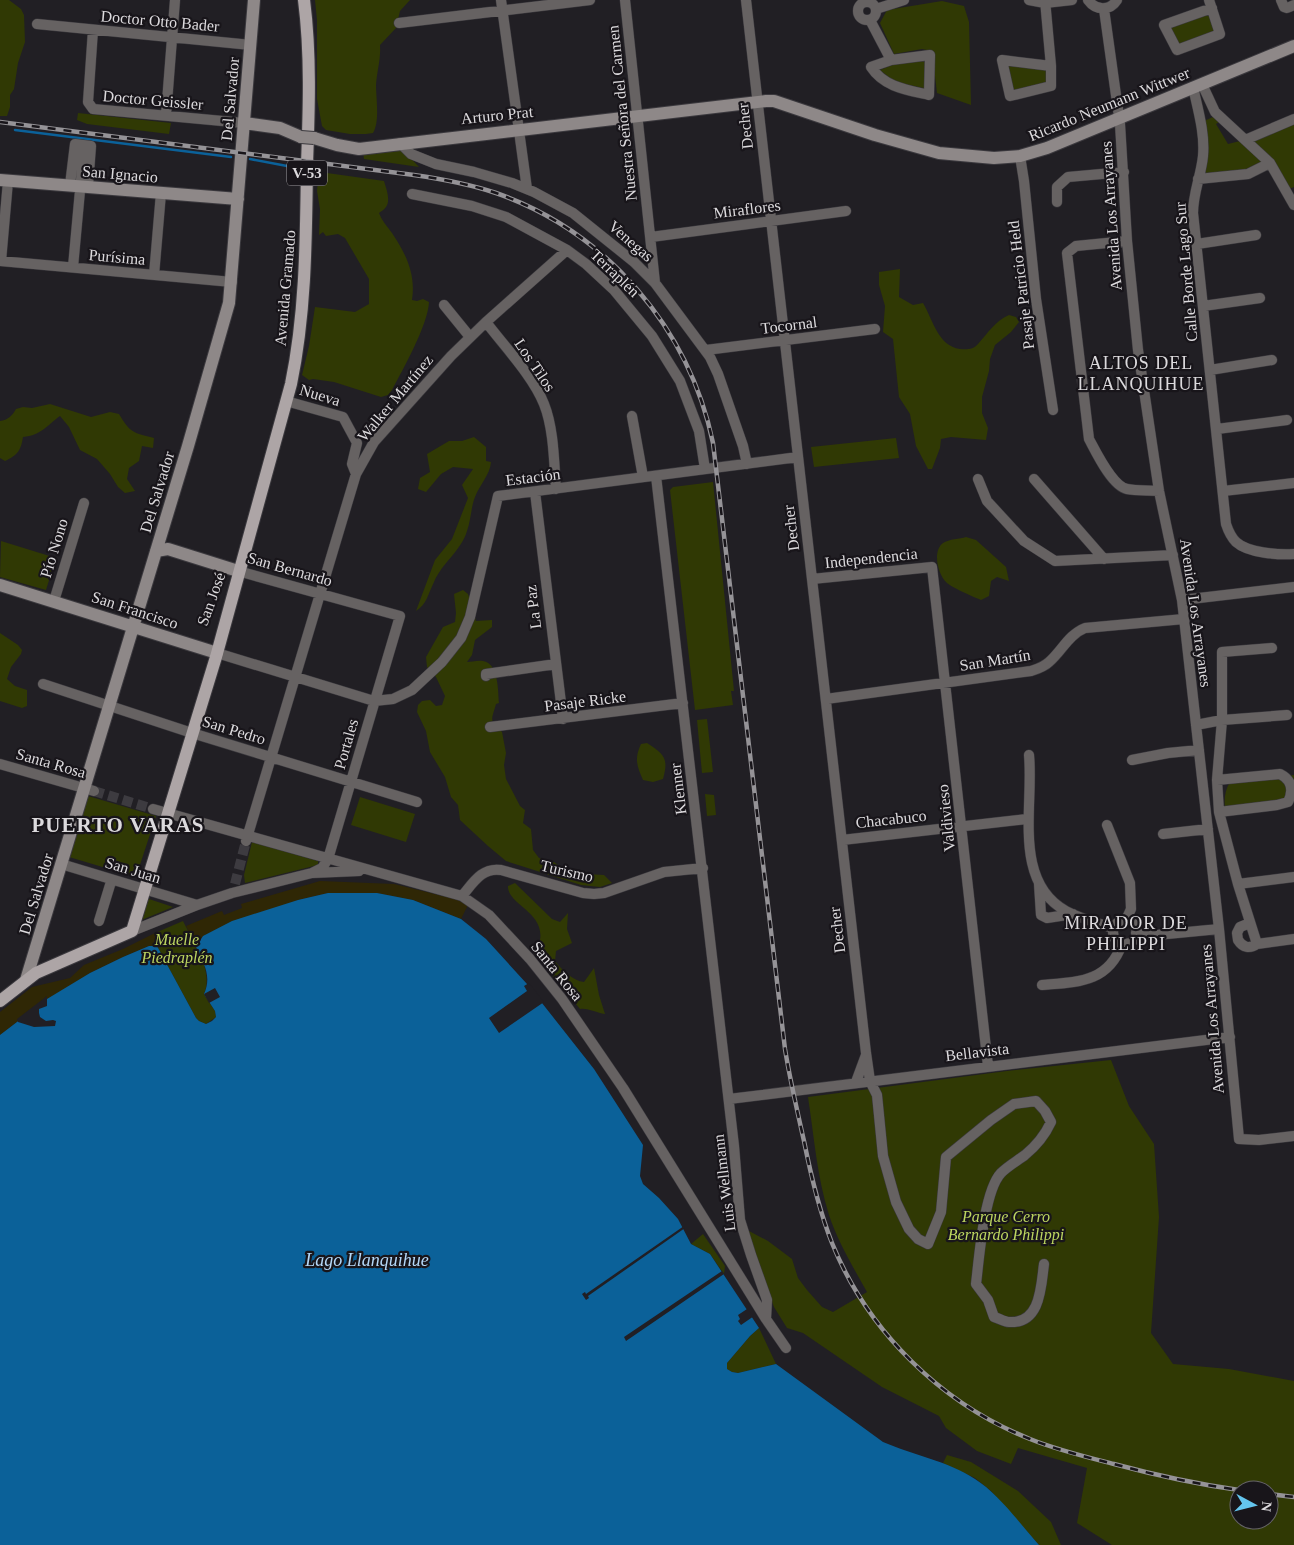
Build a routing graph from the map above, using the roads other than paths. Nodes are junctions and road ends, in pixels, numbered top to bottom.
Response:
1 (175, 0) edge
2 (254, 0) edge
3 (304, 0) edge
4 (502, 0) edge
5 (590, 0) edge
6 (625, 0) edge
7 (746, 0) edge
8 (904, 0) edge
9 (1029, 0) edge
10 (1072, 0) edge
11 (1088, 0) edge
12 (1117, 0) edge
13 (1280, 0) edge
14 (865, 1) edge
15 (1045, 2) edge
16 (1211, 4) edge
17 (1294, 5) edge
18 (876, 9) junction
19 (1104, 9) junction
20 (503, 11) junction
21 (870, 20) junction
22 (398, 23) dead end
23 (37, 24) dead end
24 (93, 30) junction
25 (172, 38) junction
26 (250, 45) junction
27 (1294, 46) edge
28 (891, 60) junction
29 (1051, 66) junction
30 (1198, 85) junction
31 (757, 102) junction
32 (1215, 112) junction
33 (166, 116) junction
34 (637, 116) junction
35 (1119, 118) junction
36 (1200, 118) junction
37 (1294, 119) edge
38 (244, 123) junction
39 (519, 129) junction
40 (1245, 140) junction
41 (400, 143) junction
42 (84, 147) dead end
43 (1020, 156) junction
44 (1270, 163) junction
45 (1124, 172) junction
46 (1198, 179) junction
47 (4, 180) edge
48 (80, 186) junction
49 (527, 189) junction
50 (1290, 191) edge
51 (161, 193) junction
52 (412, 194) dead end
53 (238, 199) junction
54 (1058, 202) dead end
55 (1294, 205) edge
56 (846, 211) dead end
57 (771, 222) junction
58 (1256, 234) dead end
59 (651, 237) junction
60 (1127, 241) junction
61 (1197, 244) junction
62 (568, 250) junction
63 (1, 261) edge
64 (73, 268) junction
65 (154, 275) junction
66 (232, 282) junction
67 (655, 283) junction
68 (1260, 298) dead end
69 (444, 305) dead end
70 (1203, 306) junction
71 (486, 322) junction
72 (876, 329) dead end
73 (470, 337) junction
74 (784, 340) junction
75 (706, 350) junction
76 (1272, 360) dead end
77 (1210, 370) junction
78 (286, 401) junction
79 (1053, 410) dead end
80 (632, 416) dead end
81 (1287, 420) dead end
82 (1216, 429) junction
83 (798, 457) junction
84 (747, 464) junction
85 (705, 470) junction
86 (356, 474) junction
87 (656, 476) junction
88 (644, 477) junction
89 (978, 479) dead end
90 (1034, 479) dead end
91 (1294, 483) edge
92 (556, 489) junction
93 (1159, 491) junction
94 (1223, 491) junction
95 (535, 492) junction
96 (84, 503) dead end
97 (161, 534) junction
98 (173, 550) junction
99 (156, 551) junction
100 (1294, 554) edge
101 (1173, 555) junction
102 (1104, 559) junction
103 (932, 567) joint
104 (238, 571) junction
105 (812, 579) junction
106 (0, 585) edge
107 (1294, 587) edge
108 (321, 594) junction
109 (1182, 600) junction
110 (54, 601) junction
111 (400, 616) joint
112 (1184, 619) junction
113 (133, 626) junction
114 (1272, 648) dead end
115 (213, 652) junction
116 (556, 664) junction
117 (486, 676) dead end
118 (296, 677) junction
119 (946, 683) junction
120 (43, 684) dead end
121 (826, 699) junction
122 (374, 701) junction
123 (683, 703) junction
124 (109, 706) junction
125 (1288, 715) dead end
126 (563, 719) junction
127 (1222, 720) junction
128 (1196, 725) junction
129 (490, 727) dead end
130 (189, 732) junction
131 (1199, 750) junction
132 (1029, 755) dead end
133 (271, 758) junction
134 (1132, 760) dead end
135 (0, 764) edge
136 (1217, 780) junction
137 (351, 781) junction
138 (90, 789) junction
139 (417, 802) dead end
140 (161, 812) junction
141 (1219, 812) junction
142 (1027, 819) junction
143 (1107, 825) dead end
144 (962, 826) junction
145 (1208, 829) junction
146 (1163, 834) dead end
147 (247, 838) junction
148 (842, 840) junction
149 (328, 859) junction
150 (62, 864) junction
151 (703, 868) junction
152 (312, 873) junction
153 (377, 873) junction
154 (1294, 878) edge
155 (1039, 883) junction
156 (1238, 884) junction
157 (110, 885) dead end
158 (141, 888) junction
159 (462, 896) junction
160 (197, 905) junction
161 (1073, 914) junction
162 (1126, 920) junction
163 (99, 921) dead end
164 (1250, 923) junction
165 (1114, 928) junction
166 (1219, 929) junction
167 (127, 933) junction
168 (1136, 933) junction
169 (1294, 938) edge
170 (1122, 944) junction
171 (1257, 944) junction
172 (26, 980) junction
173 (1042, 985) dead end
174 (0, 1001) edge
175 (1230, 1037) junction
176 (866, 1053) junction
177 (988, 1066) junction
178 (870, 1081) junction
179 (856, 1082) junction
180 (729, 1099) junction
181 (1294, 1136) edge
182 (1044, 1264) dead end
183 (766, 1319) junction
184 (786, 1348) dead end

1 - 25 street
2 - 26 main road, Del Salvador
3 - 78 main road, Avenida Gramado / V-53
4 - 20 street
5 - 20 street
6 - 34 street, Nuestra Señora del Carmen
7 - 31 street, Decher
8 - 18 street
9 - 15 street
10 - 15 street
11 - 19 street
12 - 19 street
13 - 17 street
14 - 18 street
14 - 21 street
15 - 29 street
16 - 16 street
18 - 21 street
19 - 35 street, Avenida Los Arrayanes
20 - 22 street
20 - 39 street
21 - 28 street
23 - 24 street, Doctor Otto Bader
24 - 25 street, Doctor Otto Bader
24 - 33 street, Doctor Geissler
25 - 26 street, Doctor Otto Bader
25 - 33 street
26 - 38 main road, Del Salvador
27 - 30 main road, Ricardo Neumann Wittwer
28 - 28 street
29 - 29 street
30 - 32 street
30 - 35 main road, Ricardo Neumann Wittwer
30 - 36 street, Calle Borde Lago Sur
31 - 34 main road, Arturo Prat
31 - 43 main road, Ricardo Neumann Wittwer
31 - 57 street, Decher
32 - 36 street
32 - 40 street
33 - 38 street, Doctor Geissler
34 - 39 main road, Arturo Prat
34 - 59 street, Nuestra Señora del Carmen
35 - 43 main road, Ricardo Neumann Wittwer
35 - 45 street, Avenida Los Arrayanes
36 - 46 street, Calle Borde Lago Sur
37 - 40 street
38 - 41 main road, Arturo Prat, bridge
38 - 53 main road, Del Salvador
39 - 41 main road, Arturo Prat
39 - 49 street
40 - 44 street
41 - 49 street, Venegas
42 - 48 street
43 - 79 street, Pasaje Patricio Held
44 - 46 street
44 - 50 street
45 - 54 street
45 - 60 street, Avenida Los Arrayanes
46 - 61 street, Calle Borde Lago Sur
47 - 48 main road, San Ignacio
47 - 63 street
48 - 51 main road, San Ignacio
48 - 64 street
49 - 67 street, Venegas
50 - 55 street
51 - 53 main road, San Ignacio
51 - 65 street
52 - 62 street, Terraplén
53 - 66 main road, Del Salvador
56 - 57 street, Miraflores
57 - 59 street, Miraflores
57 - 74 street, Decher
58 - 61 street
59 - 67 street, Nuestra Señora del Carmen
60 - 93 street, Avenida Los Arrayanes
60 - 93 street
61 - 70 street, Calle Borde Lago Sur
62 - 71 street, Walker Martínez
62 - 85 street, Terraplén
63 - 64 street, Purísima
64 - 65 street, Purísima
65 - 66 street, Purísima
66 - 97 main road, Del Salvador
67 - 75 street, Venegas
68 - 70 street
69 - 73 street
70 - 77 street, Calle Borde Lago Sur
71 - 73 street, Walker Martínez
71 - 92 street, Los Tilos
72 - 74 street, Tocornal
73 - 86 street, Walker Martínez
74 - 75 street, Tocornal
74 - 83 street, Decher
75 - 84 street, Venegas
76 - 77 street
77 - 82 street, Calle Borde Lago Sur
78 - 86 street, Nueva
78 - 104 main road, Avenida Gramado / V-53
80 - 88 street
81 - 82 street
82 - 94 street, Calle Borde Lago Sur
83 - 84 street, Estación
83 - 105 street, Decher
84 - 85 street, Estación
85 - 87 street, Estación
86 - 108 street, Walker Martínez
87 - 88 street, Estación
87 - 123 street, Klenner
88 - 92 street, Estación
89 - 102 street
90 - 102 street
91 - 94 street
92 - 95 street, Estación
93 - 101 street, Avenida Los Arrayanes
94 - 100 street, Calle Borde Lago Sur
95 - 116 street, La Paz
95 - 122 street, Estación
96 - 110 street, Pío Nono
97 - 98 main road
97 - 99 main road, Del Salvador
98 - 99 main road, San Bernardo
98 - 104 main road, San Bernardo
99 - 113 main road, Del Salvador
101 - 102 street
101 - 109 street, Avenida Los Arrayanes
103 - 105 street, Independencia
103 - 119 street, Valdivieso
104 - 108 street, San Bernardo
104 - 115 main road, San José
105 - 121 street, Decher
106 - 110 main road, San Francisco
107 - 109 street
108 - 111 street, San Bernardo
108 - 118 street, Walker Martínez
109 - 112 street, Avenida Los Arrayanes
110 - 113 main road, San Francisco
111 - 122 street, Portales
112 - 119 street, San Martín
112 - 128 street, Avenida Los Arrayanes
113 - 115 main road, San Francisco
113 - 124 main road, Del Salvador
114 - 127 street
115 - 118 street, San Francisco
115 - 130 main road, San José
116 - 117 street
116 - 126 street, La Paz
118 - 122 street, San Francisco
118 - 133 street, Walker Martínez
119 - 121 street, San Martín
119 - 144 street, Valdivieso
120 - 124 street, San Pedro
121 - 148 street, Decher
122 - 137 street, Portales
123 - 126 street, Pasaje Ricke
123 - 151 street, Klenner
124 - 130 street, San Pedro
124 - 138 main road, Del Salvador
125 - 127 street
126 - 129 street, Pasaje Ricke
127 - 128 street
127 - 136 street
128 - 131 street, Avenida Los Arrayanes
130 - 133 street, San Pedro
130 - 140 main road, San José
131 - 134 street
131 - 145 street, Avenida Los Arrayanes
132 - 142 street
133 - 137 street, San Pedro
133 - 147 street, Walker Martínez
135 - 138 street, Santa Rosa
136 - 141 street
136 - 141 street
137 - 139 street, San Pedro
137 - 149 street, Portales
138 - 150 main road, Del Salvador
140 - 147 street, Santa Rosa
140 - 158 main road, San José
141 - 156 street
142 - 144 street, Chacabuco
142 - 155 street
143 - 162 street
144 - 148 street, Chacabuco
144 - 177 street, Valdivieso
145 - 146 street
145 - 166 street, Avenida Los Arrayanes
147 - 149 street, Santa Rosa
148 - 176 street, Decher
149 - 152 street
149 - 153 street, Santa Rosa
150 - 158 street, San Juan
150 - 172 main road, Del Salvador
151 - 159 street, Turismo
151 - 180 street, Klenner
152 - 153 street
152 - 160 street
153 - 159 street, Santa Rosa
154 - 156 street
155 - 161 street
155 - 161 street
156 - 164 street
157 - 163 street
158 - 160 street, San Juan
158 - 167 main road, San José
159 - 183 street, Santa Rosa
160 - 167 street
161 - 165 street
162 - 165 street
162 - 168 street
164 - 171 street
164 - 171 street
165 - 170 street
166 - 168 street
166 - 175 street, Avenida Los Arrayanes
167 - 172 main road
168 - 170 street
169 - 171 street
170 - 173 street
172 - 174 main road
175 - 177 street, Bellavista
175 - 181 street, Avenida Los Arrayanes
176 - 178 street, Decher
176 - 179 street, Decher
177 - 178 street, Bellavista
178 - 179 street, Bellavista
178 - 182 street, Decher
179 - 180 street, Bellavista
180 - 183 street, Luis Wellmann
183 - 184 street, Santa Rosa

